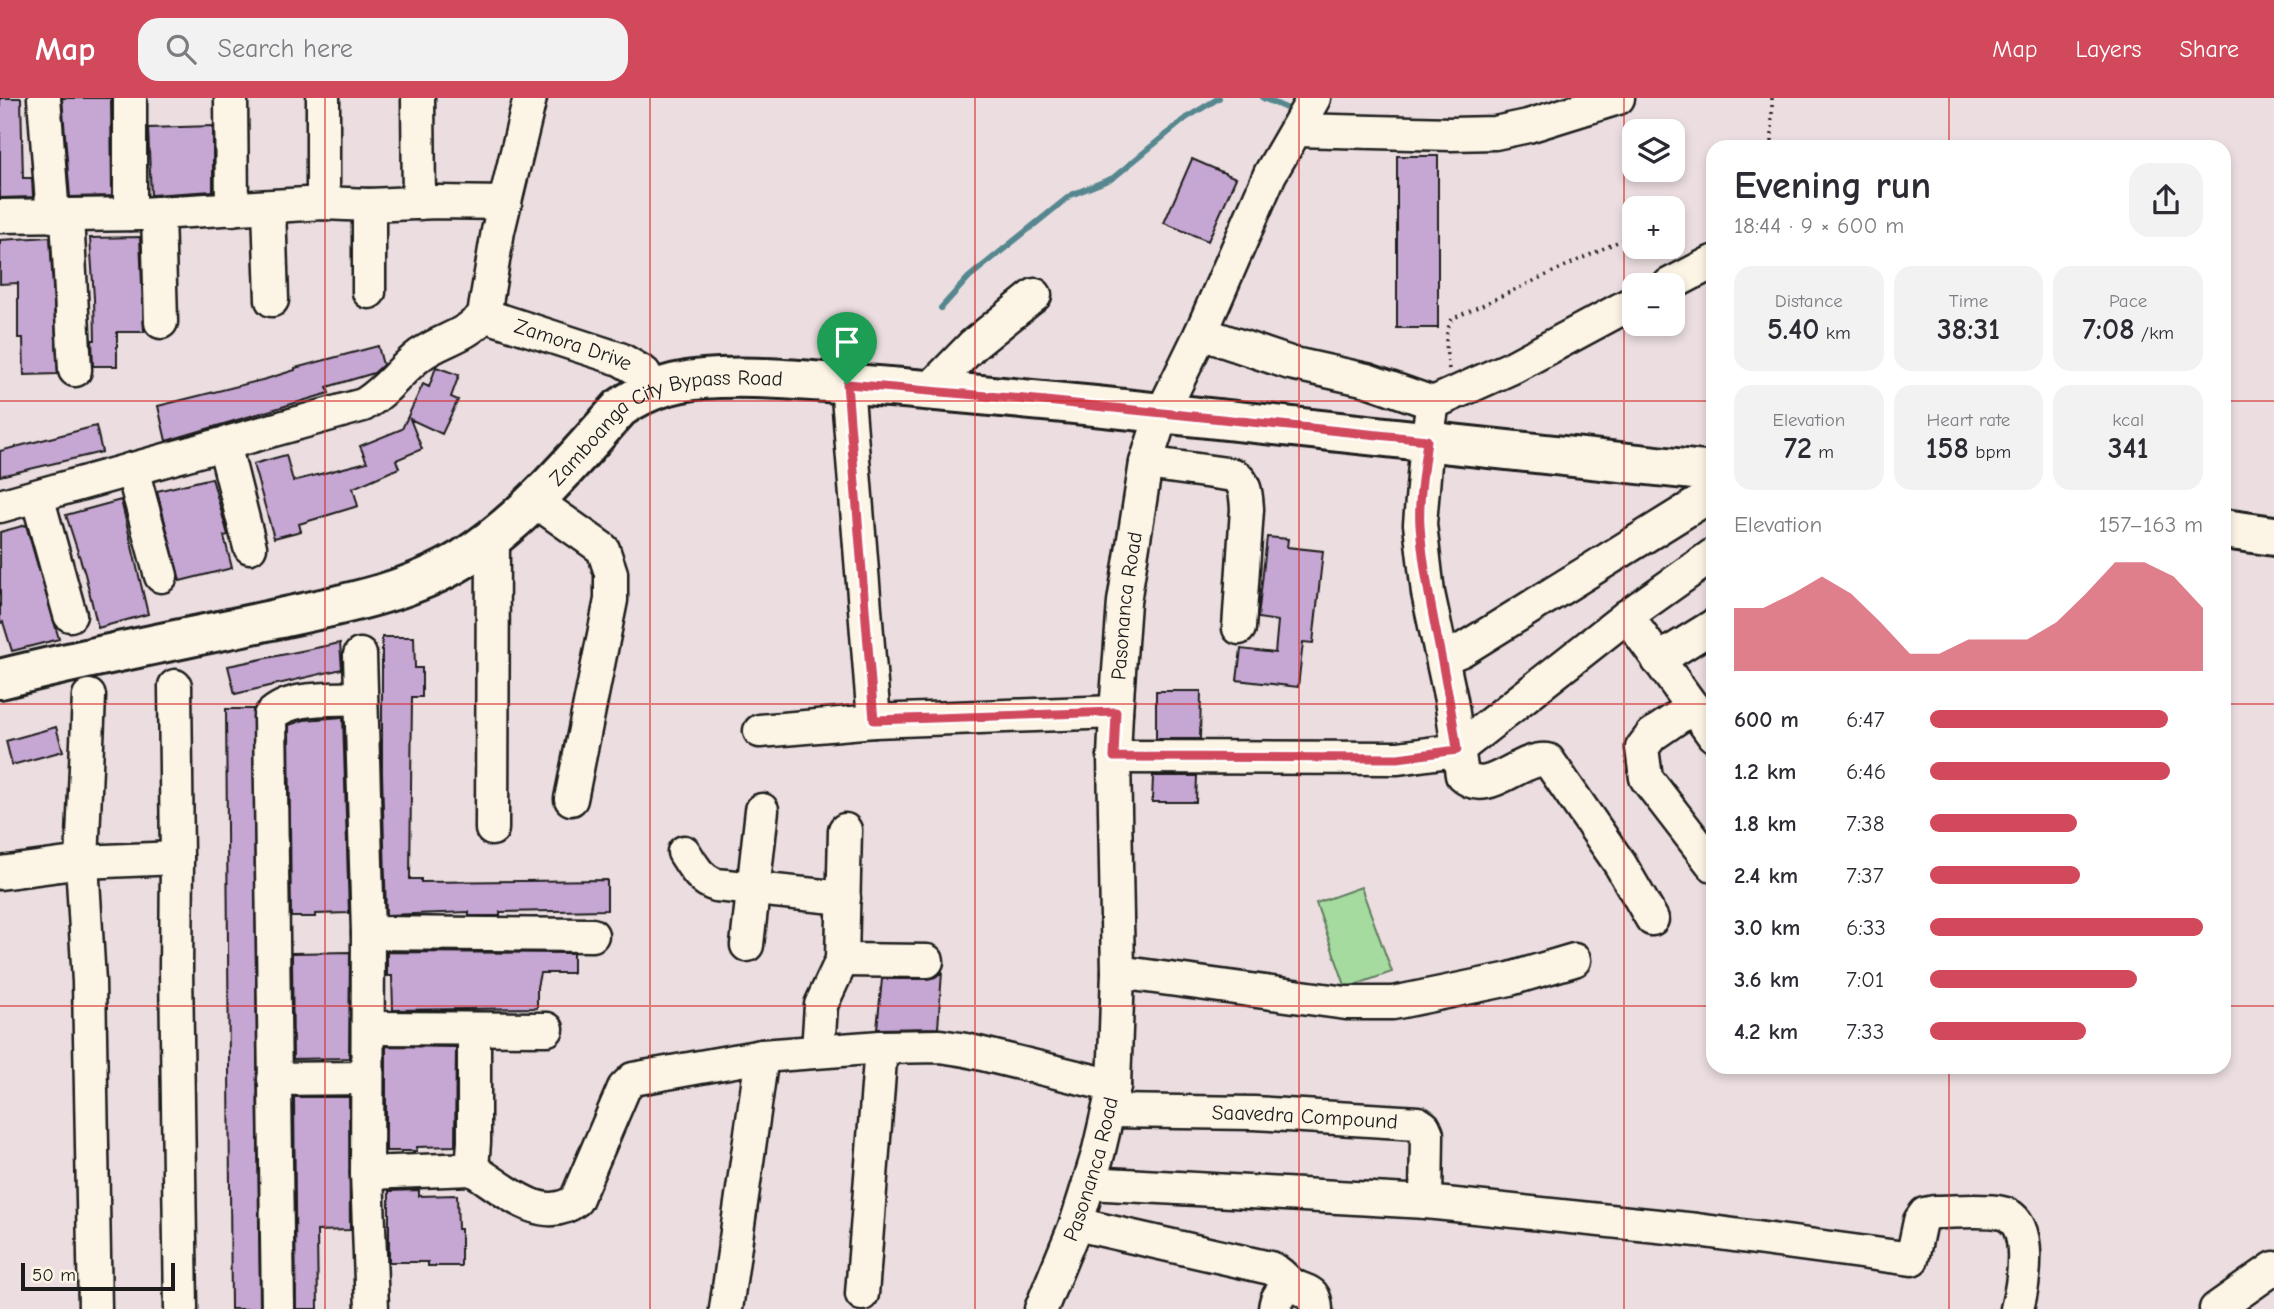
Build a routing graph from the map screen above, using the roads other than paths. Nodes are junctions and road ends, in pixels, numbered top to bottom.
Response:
1 (44, 98) edge
2 (130, 98) edge
3 (231, 98) edge
4 (323, 98) edge
5 (418, 98) edge
6 (530, 98) edge
7 (1314, 98) edge
8 (1618, 98) edge
9 (1296, 130) junction
10 (419, 203) junction
11 (505, 203) junction
12 (323, 204) junction
13 (369, 205) junction
14 (269, 207) junction
15 (232, 209) junction
16 (144, 213) junction
17 (0, 216) edge
18 (60, 216) junction
19 (1706, 266) edge
20 (1685, 277) edge
21 (369, 292) dead end
22 (1035, 295) dead end
23 (272, 300) dead end
24 (1622, 308) edge
25 (484, 315) junction
26 (161, 322) dead end
27 (1200, 333) junction
28 (75, 370) dead end
29 (847, 384) junction
30 (653, 388) junction
31 (929, 390) junction
32 (1443, 399) junction
33 (1162, 413) junction
34 (1427, 440) junction
35 (225, 444) junction
36 (132, 469) junction
37 (1144, 474) junction
38 (1705, 488) edge
39 (37, 496) junction
40 (535, 501) junction
41 (0, 506) edge
42 (2231, 530) edge
43 (493, 536) junction
44 (2274, 536) edge
45 (250, 547) dead end
46 (1706, 560) edge
47 (161, 576) dead end
48 (71, 615) dead end
49 (1627, 616) junction
50 (1239, 628) dead end
51 (1706, 630) edge
52 (360, 655) dead end
53 (1443, 658) junction
54 (1658, 660) junction
55 (0, 679) edge
56 (175, 686) dead end
57 (89, 696) dead end
58 (360, 698) junction
59 (1693, 707) junction
60 (1116, 712) junction
61 (874, 720) junction
62 (1706, 725) edge
63 (760, 731) dead end
64 (1457, 750) junction
65 (1114, 757) junction
66 (571, 799) dead end
67 (762, 810) dead end
68 (492, 829) dead end
69 (845, 830) dead end
70 (684, 852) dead end
71 (1706, 856) edge
72 (177, 858) junction
73 (82, 862) junction
74 (0, 873) edge
75 (754, 889) junction
76 (844, 898) junction
77 (1652, 919) dead end
78 (368, 933) junction
79 (592, 935) dead end
80 (747, 945) dead end
81 (842, 960) junction
82 (1574, 960) dead end
83 (927, 961) dead end
84 (1118, 972) junction
85 (368, 1028) junction
86 (547, 1029) dead end
87 (474, 1030) junction
88 (881, 1047) junction
89 (818, 1051) junction
90 (762, 1056) junction
91 (367, 1078) junction
92 (274, 1079) junction
93 (1111, 1099) junction
94 (472, 1169) junction
95 (367, 1173) junction
96 (1089, 1183) junction
97 (1426, 1202) junction
98 (1076, 1224) junction
99 (2274, 1268) edge
100 (862, 1294) dead end
101 (1285, 1298) edge
102 (95, 1309) edge
103 (181, 1309) edge
104 (278, 1309) edge
105 (372, 1309) edge
106 (726, 1309) edge
107 (1041, 1309) edge
108 (1317, 1309) edge
109 (2017, 1309) edge
110 (2216, 1309) edge

1 - 18 street
2 - 16 street
3 - 15 street
4 - 12 street
5 - 10 street
6 - 11 street
7 - 9 street, Pasonanca Road
8 - 9 street
9 - 27 street, Pasonanca Road
10 - 11 street
10 - 13 street
11 - 25 street
12 - 13 street
12 - 14 street
13 - 21 street
14 - 15 street
14 - 23 street
15 - 16 street
16 - 18 street
16 - 26 street
17 - 18 street
18 - 28 street
19 - 20 street
22 - 31 street
24 - 32 street
25 - 30 street, Zamora Drive
25 - 35 street
27 - 32 street
27 - 33 street, Pasonanca Road
29 - 30 main road, Zamboanga City Bypass Road
29 - 31 main road, Zamboanga City Bypass Road
29 - 61 street
30 - 40 main road, Zamboanga City Bypass Road
31 - 33 main road, Zamboanga City Bypass Road
32 - 34 street
33 - 34 main road, Zamboanga City Bypass Road
33 - 37 street, Pasonanca Road
34 - 38 main road, Zamboanga City Bypass Road
34 - 53 street
35 - 36 street
35 - 45 street
36 - 39 street
36 - 47 street
37 - 50 street
37 - 60 street, Pasonanca Road
38 - 53 street
39 - 41 street
39 - 48 street
40 - 43 main road, Zamboanga City Bypass Road
40 - 66 street
42 - 44 main road
43 - 55 main road, Zamboanga City Bypass Road
43 - 68 street
46 - 49 street
49 - 54 street
49 - 64 street
51 - 54 street
52 - 58 street
53 - 64 street
54 - 59 street
56 - 72 street
57 - 73 street
58 - 78 street
58 - 92 street
59 - 62 street
59 - 71 street
60 - 61 street
60 - 65 street, Pasonanca Road
61 - 63 street
64 - 65 street
64 - 77 street
65 - 84 street, Pasonanca Road
67 - 75 street
69 - 76 street
70 - 75 street
72 - 73 street
72 - 103 street
73 - 74 street
73 - 102 street
75 - 76 street
75 - 80 street
76 - 81 street
78 - 79 street
78 - 85 street
81 - 83 street
81 - 89 street
82 - 84 street
84 - 93 street, Pasonanca Road
85 - 87 street
85 - 91 street
86 - 87 street
87 - 94 street
88 - 89 street, Saavedra Compound
88 - 93 street, Saavedra Compound
88 - 100 street
89 - 90 street, Saavedra Compound
90 - 94 street, Saavedra Compound
90 - 106 street
91 - 92 street
91 - 95 street
92 - 104 street
93 - 96 street, Pasonanca Road
93 - 97 street, Saavedra Compound
94 - 95 street
95 - 105 street
96 - 97 street
96 - 98 street, Pasonanca Road
97 - 109 street
98 - 101 street
98 - 107 street, Pasonanca Road
99 - 110 street
101 - 108 street

